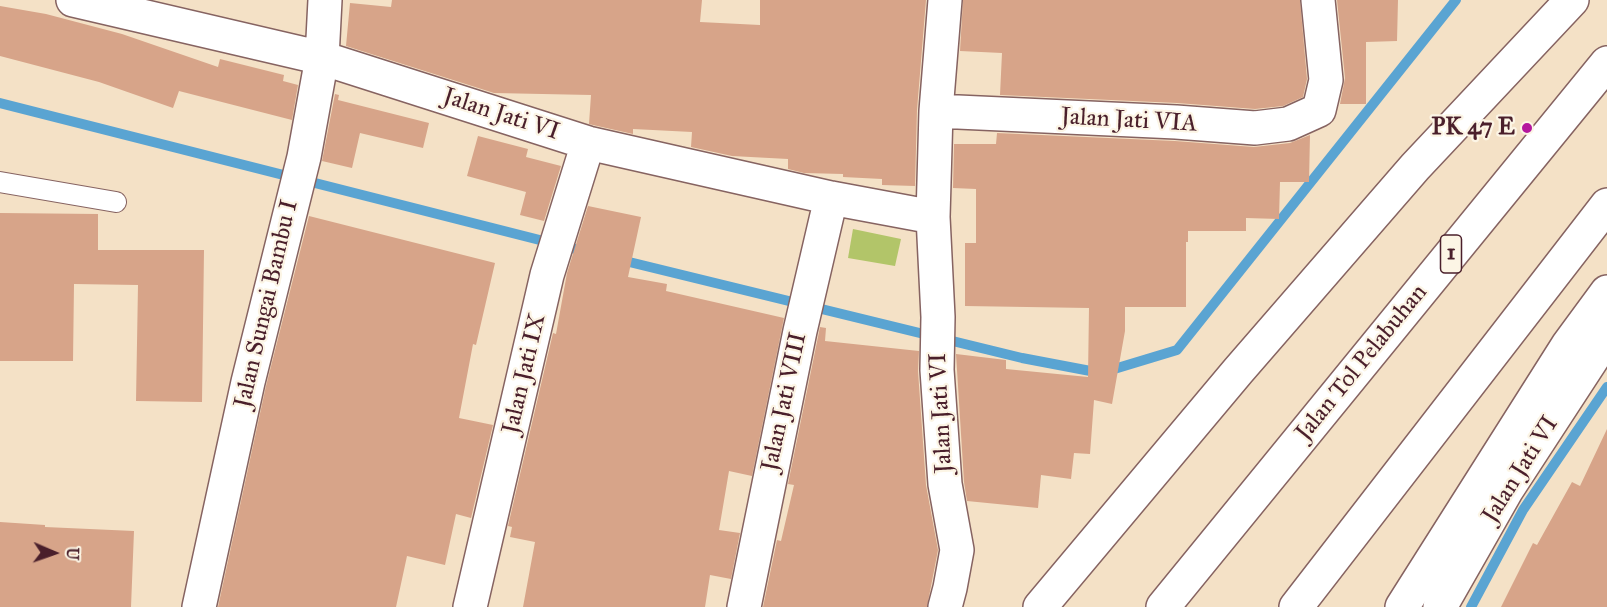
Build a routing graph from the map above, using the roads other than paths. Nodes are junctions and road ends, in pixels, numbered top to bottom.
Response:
1 (72, 0) edge
2 (325, 0) edge
3 (945, 0) edge
4 (1318, 0) edge
5 (1572, 0) edge
6 (322, 58) junction
7 (1607, 63) edge
8 (936, 111) junction
9 (588, 143) junction
10 (0, 182) edge
11 (831, 198) junction
12 (116, 202) dead end
13 (1607, 205) edge
14 (933, 217) junction
15 (1607, 292) edge
16 (1607, 336) edge
17 (199, 607) edge
18 (470, 607) edge
19 (744, 607) edge
20 (945, 607) edge
21 (1040, 607) edge
22 (1163, 607) edge
23 (1296, 607) edge
24 (1402, 607) edge
25 (1440, 607) edge

1 - 6 main road, Jalan Jati VI
2 - 6 main road, Jalan Sungai Bambu I
3 - 8 main road, Jalan Jati VI
4 - 8 main road, Jalan Jati VIA
5 - 21 main road
6 - 9 main road, Jalan Jati VI
6 - 17 main road, Jalan Sungai Bambu I
7 - 22 main road, Jalan Tol Pelabuhan / 1
8 - 14 main road, Jalan Jati VI
9 - 11 main road, Jalan Jati VI
9 - 18 main road, Jalan Jati IX
10 - 12 lane
11 - 14 main road, Jalan Jati VI
11 - 19 main road, Jalan Jati VIII
13 - 23 main road
14 - 20 main road, Jalan Jati VI
15 - 24 main road
16 - 25 main road, Jalan Jati VI

